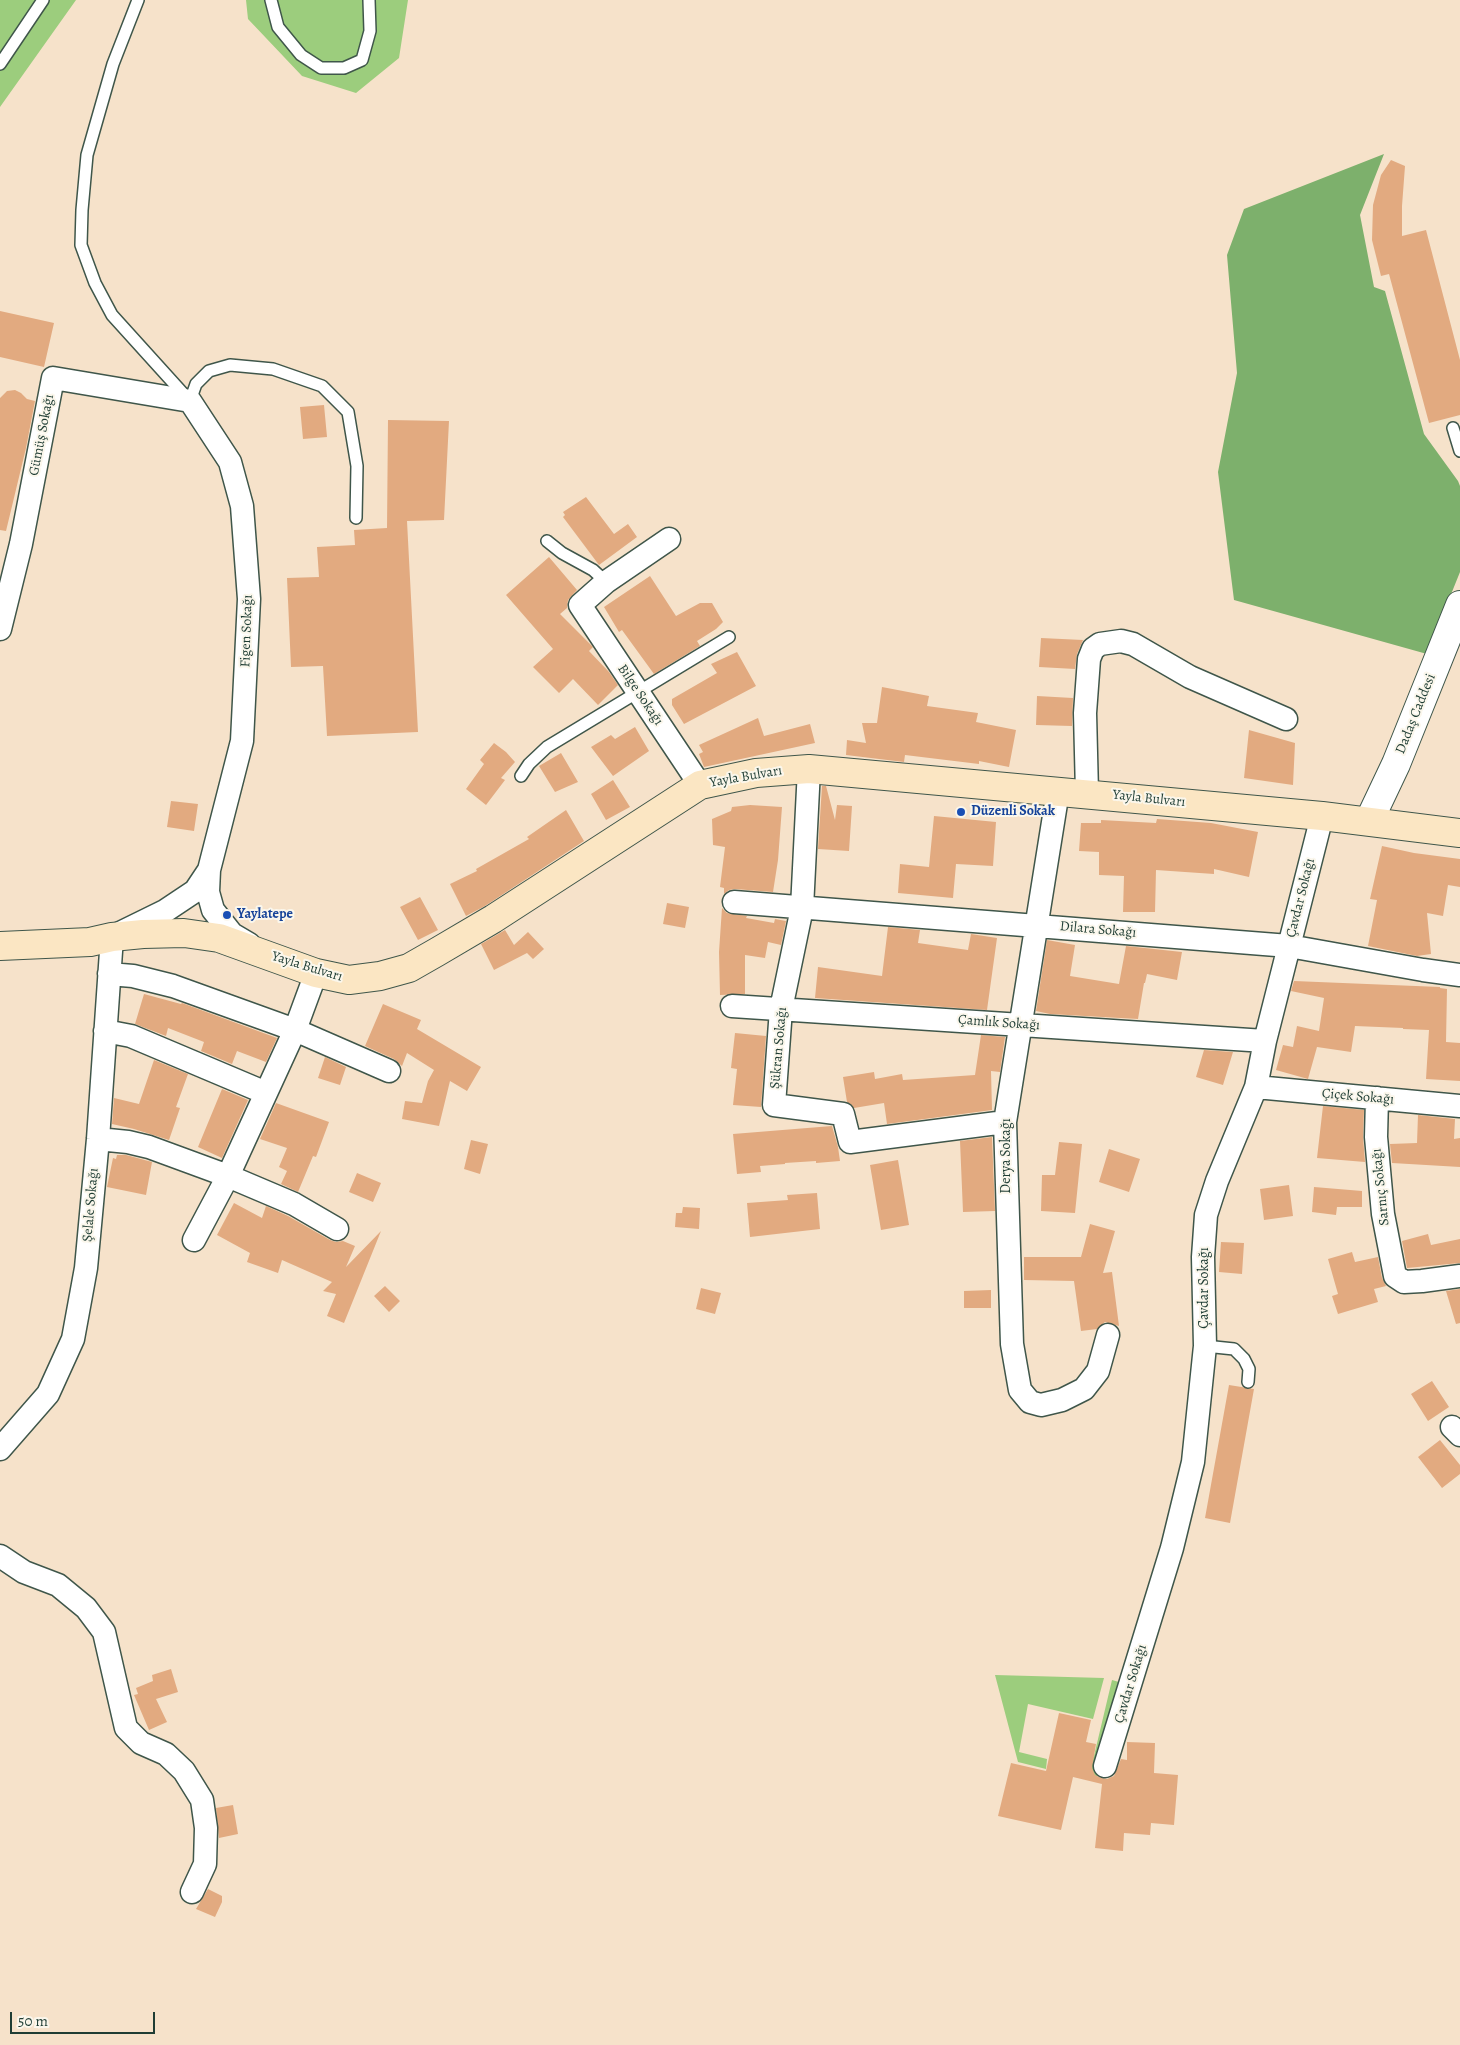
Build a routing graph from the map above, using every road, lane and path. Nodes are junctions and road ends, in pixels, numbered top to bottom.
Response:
1 (44, 0) edge
2 (138, 0) edge
3 (271, 0) edge
4 (369, 0) edge
5 (0, 64) edge
6 (190, 401) junction
7 (1453, 428) dead end
8 (1460, 451) edge
9 (356, 518) dead end
10 (669, 539) dead end
11 (547, 541) dead end
12 (606, 582) junction
13 (1460, 604) edge
14 (0, 629) edge
15 (729, 637) dead end
16 (639, 693) junction
17 (1286, 719) dead end
18 (809, 769) junction
19 (521, 776) dead end
20 (700, 785) junction
21 (1058, 791) junction
22 (1086, 793) junction
23 (1322, 816) junction
24 (1369, 821) junction
25 (1460, 833) edge
26 (209, 870) junction
27 (734, 902) dead end
28 (802, 908) junction
29 (1038, 925) junction
30 (112, 937) junction
31 (0, 946) edge
32 (1289, 946) junction
33 (264, 954) junction
34 (316, 973) junction
35 (109, 974) junction
36 (1460, 975) edge
37 (732, 1006) dead end
38 (781, 1010) junction
39 (1019, 1024) junction
40 (295, 1030) junction
41 (105, 1031) junction
42 (1265, 1041) junction
43 (389, 1071) dead end
44 (1256, 1087) junction
45 (266, 1093) junction
46 (1377, 1098) junction
47 (1460, 1106) edge
48 (1005, 1122) junction
49 (98, 1139) junction
50 (228, 1176) junction
51 (337, 1229) dead end
52 (194, 1240) dead end
53 (1460, 1276) edge
54 (1108, 1335) dead end
55 (1205, 1346) junction
56 (1248, 1382) dead end
57 (0, 1449) edge
58 (0, 1556) edge
59 (1105, 1766) dead end
60 (192, 1892) dead end

1 - 5 lane
2 - 6 lane
3 - 4 lane
6 - 9 lane
6 - 14 street, Gümüş Sokağı
6 - 26 street, Figen Sokağı
7 - 8 lane
10 - 12 street
11 - 12 lane
12 - 16 street, Bilge Sokağı
13 - 24 street, Dadaş Caddesi
15 - 16 lane
16 - 19 lane
16 - 20 street, Bilge Sokağı
17 - 22 street
18 - 20 main road, Yayla Bulvarı
18 - 21 main road, Yayla Bulvarı
18 - 28 street, Şükran Sokağı
20 - 34 main road, Yayla Bulvarı
21 - 22 main road, Yayla Bulvarı
21 - 29 street, Derya Sokağı
22 - 23 main road, Yayla Bulvarı
23 - 24 main road, Yayla Bulvarı
23 - 32 street, Çavdar Sokağı
24 - 25 main road, Yayla Bulvarı
26 - 30 street
26 - 33 street
27 - 28 street, Dilara Sokağı
28 - 29 street, Dilara Sokağı
28 - 38 street, Şükran Sokağı
29 - 32 street, Dilara Sokağı
29 - 39 street, Derya Sokağı
30 - 31 main road, Yayla Bulvarı
30 - 33 main road, Yayla Bulvarı
30 - 35 street, Şelale Sokağı
32 - 36 street, Dilara Sokağı
32 - 42 street, Çavdar Sokağı
33 - 34 main road, Yayla Bulvarı
34 - 40 street
35 - 40 street
35 - 41 street, Şelale Sokağı
37 - 38 street, Çamlık Sokağı
38 - 39 street, Çamlık Sokağı
38 - 48 street, Şükran Sokağı
39 - 42 street, Çamlık Sokağı
39 - 48 street, Derya Sokağı
40 - 43 street
40 - 45 street
41 - 45 street
41 - 49 street, Şelale Sokağı
42 - 44 street, Çavdar Sokağı
44 - 46 street, Çiçek Sokağı
44 - 55 street, Çavdar Sokağı
45 - 50 street
46 - 47 street, Çiçek Sokağı
46 - 53 street, Sarnıç Sokağı
48 - 54 street, Derya Sokağı
49 - 50 street
49 - 57 street, Şelale Sokağı
50 - 51 street
50 - 52 street
55 - 56 lane
55 - 59 street, Çavdar Sokağı
58 - 60 street

